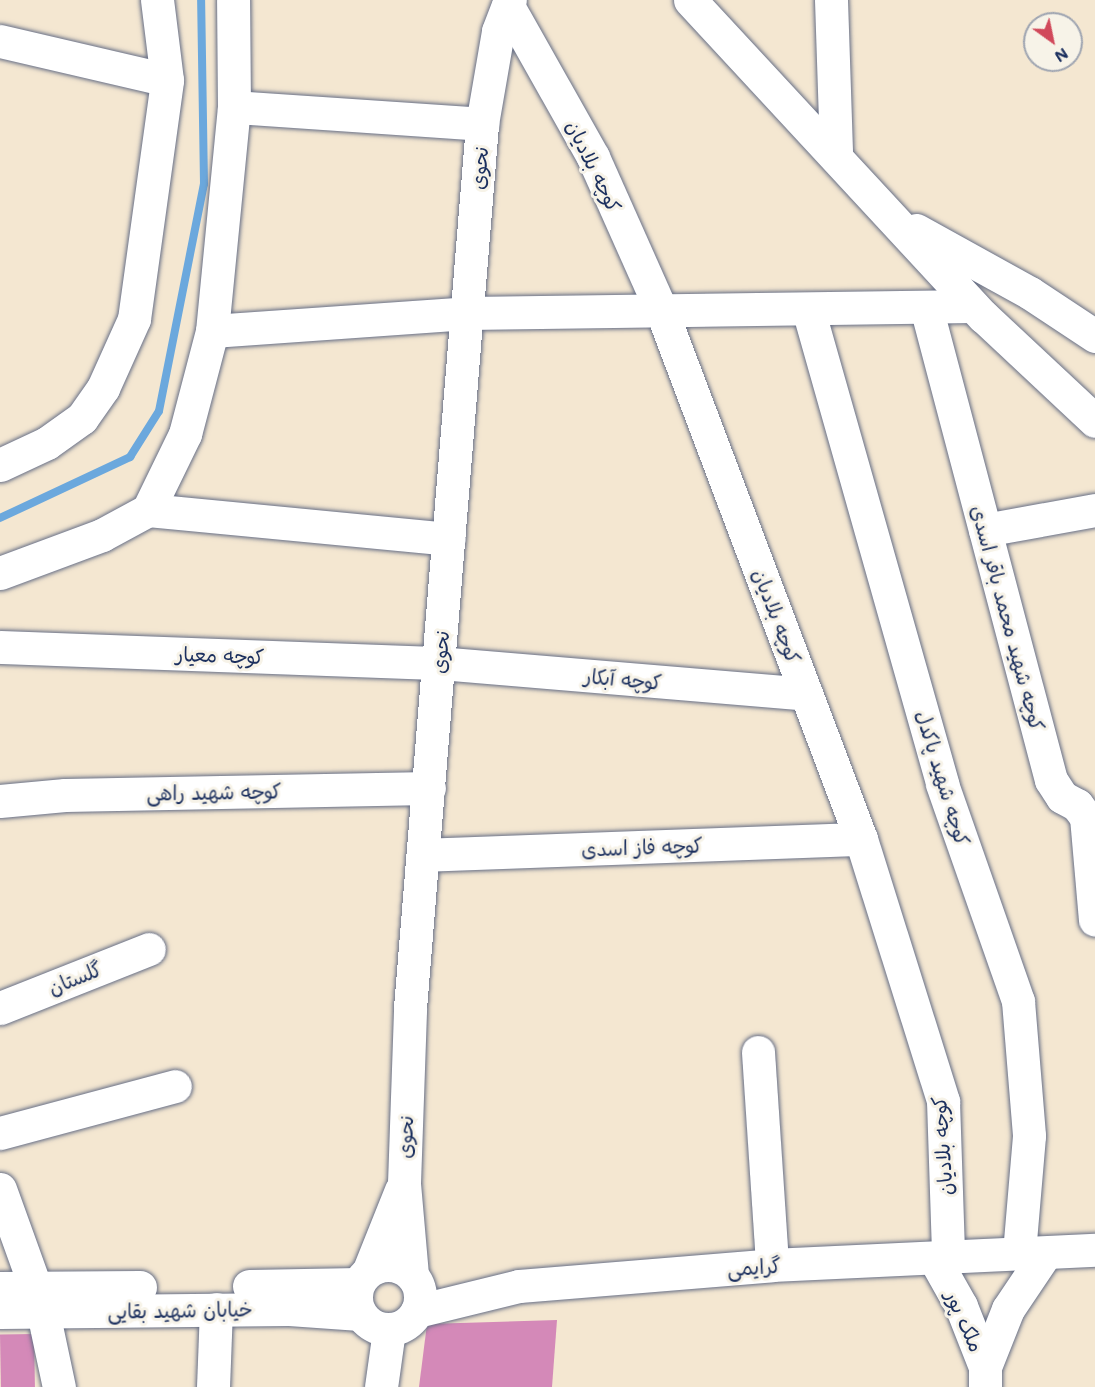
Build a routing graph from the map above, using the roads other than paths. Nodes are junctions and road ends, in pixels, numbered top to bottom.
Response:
1 (158, 0) edge
2 (233, 0) edge
3 (690, 0) edge
4 (831, 0) edge
5 (503, 9) edge
6 (0, 41) edge
7 (167, 80) junction
8 (234, 107) junction
9 (482, 124) junction
10 (836, 154) junction
11 (880, 201) junction
12 (973, 306) junction
13 (926, 307) junction
14 (808, 309) junction
15 (662, 312) junction
16 (467, 314) junction
17 (212, 331) junction
18 (1095, 336) edge
19 (1095, 421) edge
20 (0, 465) edge
21 (148, 510) junction
22 (1095, 510) edge
23 (985, 530) junction
24 (449, 539) junction
25 (0, 573) edge
26 (0, 647) edge
27 (439, 663) junction
28 (806, 694) junction
29 (429, 788) junction
30 (0, 801) edge
31 (861, 839) junction
32 (423, 855) junction
33 (1095, 920) edge
34 (149, 949) dead end
35 (0, 1008) edge
36 (758, 1053) dead end
37 (175, 1086) dead end
38 (0, 1133) edge
39 (404, 1183) junction
40 (0, 1189) edge
41 (1095, 1250) edge
42 (1032, 1254) junction
43 (941, 1257) junction
44 (772, 1265) junction
45 (0, 1288) edge
46 (415, 1289) junction
47 (362, 1290) junction
48 (39, 1300) junction
49 (216, 1309) junction
50 (0, 1312) edge
51 (389, 1330) junction
52 (985, 1377) edge
53 (59, 1387) edge
54 (213, 1387) edge
55 (381, 1387) edge

1 - 7 street
2 - 8 street
3 - 10 street
4 - 10 street
5 - 9 street, نحوی
5 - 15 street, کوچه بلادیان
6 - 7 street
7 - 20 street
8 - 9 street
8 - 17 street
9 - 16 street, نحوی
10 - 11 street
11 - 12 street
11 - 18 street
12 - 13 street
12 - 19 street
13 - 14 street
13 - 23 street, کوچه شهید محمد باقر اسدی
14 - 15 street
14 - 42 street, کوچه شهید پاکدل
15 - 16 street
15 - 28 street, کوچه بلادیان
16 - 17 street
16 - 24 street, نحوی
17 - 21 street
21 - 24 street
21 - 25 street
22 - 23 street
23 - 33 street, کوچه شهید محمد باقر اسدی
24 - 27 street, نحوی
26 - 27 street, کوچه معیار
27 - 28 street, کوچه آبکار
27 - 29 street, نحوی
28 - 31 street, کوچه بلادیان
29 - 30 street, کوچه شهید راهی
29 - 32 street, نحوی
31 - 32 street, کوچه فاز اسدی
31 - 43 street, کوچه بلادیان
32 - 39 street, نحوی
34 - 35 street, گلستان
36 - 44 street
37 - 38 street
39 - 46 street, نحوی
39 - 47 street
40 - 48 street
41 - 42 street, گرایمی
42 - 43 street, گرایمی
42 - 52 street
43 - 44 street, گرایمی
43 - 52 street, ملک پور
44 - 46 street, گرایمی
45 - 48 street, خیابان شهید بقایی
46 - 47 street
46 - 51 street
47 - 48 street, خیابان شهید بقایی
47 - 49 street, خیابان شهید بقایی
47 - 51 street
48 - 49 street, خیابان شهید بقایی
48 - 50 street, خیابان شهید بقایی
48 - 53 street
49 - 54 street
51 - 55 street

